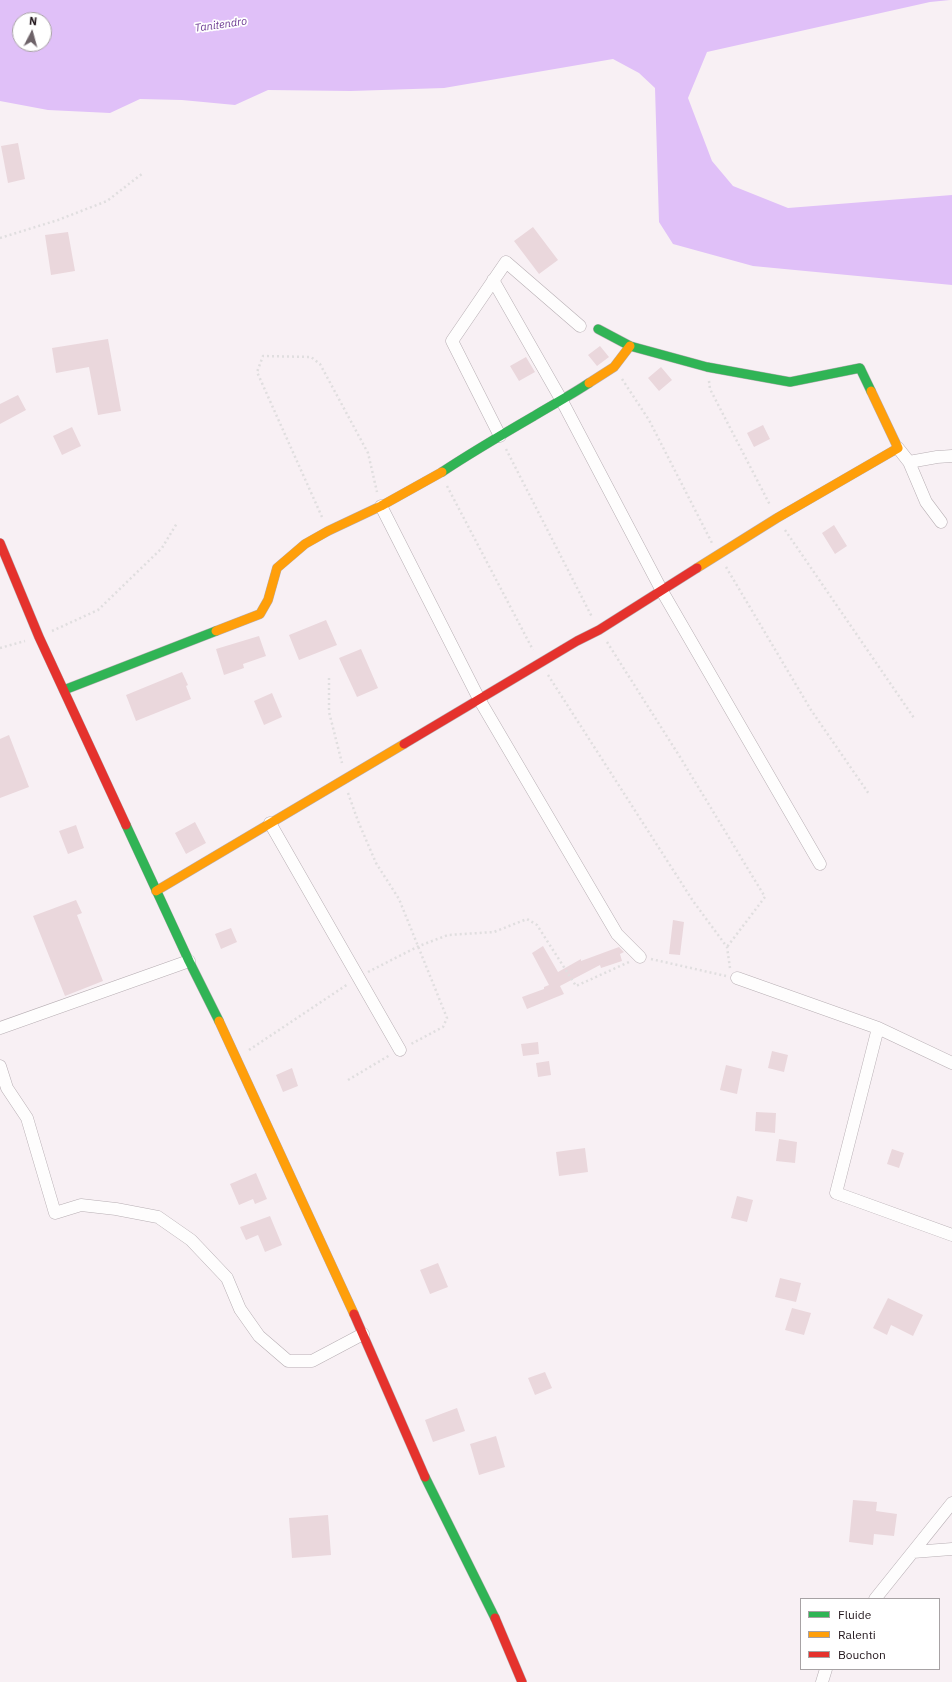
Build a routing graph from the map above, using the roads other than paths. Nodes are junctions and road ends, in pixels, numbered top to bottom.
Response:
1 (493, 280) junction
2 (580, 326) dead end
3 (598, 329) dead end
4 (630, 346) junction
5 (562, 402) junction
6 (500, 436) junction
7 (898, 448) junction
8 (952, 456) edge
9 (909, 462) junction
10 (381, 506) junction
11 (941, 522) dead end
12 (0, 543) edge
13 (662, 591) junction
14 (64, 690) junction
15 (479, 699) junction
16 (270, 823) junction
17 (820, 864) dead end
18 (156, 891) junction
19 (640, 957) road end
20 (189, 961) junction
21 (734, 978) road end
22 (0, 1028) edge
23 (878, 1028) junction
24 (400, 1050) road end
25 (952, 1063) edge
26 (0, 1066) edge
27 (952, 1235) edge
28 (363, 1334) junction
29 (952, 1503) edge
30 (952, 1548) edge
31 (913, 1552) junction
32 (875, 1598) edge
33 (826, 1670) edge
34 (522, 1682) edge
35 (822, 1682) edge

1 - 2 street
1 - 5 street
1 - 6 street
3 - 4 street
4 - 5 street
4 - 7 street
5 - 6 street
5 - 13 street
6 - 10 street
7 - 9 street
7 - 13 street
8 - 9 street
9 - 11 street
10 - 14 street
10 - 15 street
12 - 14 street
13 - 15 street
13 - 17 street
14 - 18 street
15 - 16 street
15 - 19 street
16 - 18 street
16 - 24 street
18 - 20 street
20 - 22 street
20 - 28 street
21 - 23 street
23 - 25 street
23 - 27 street
26 - 28 street
28 - 34 street
29 - 31 street
30 - 31 street
31 - 32 street
33 - 35 street

